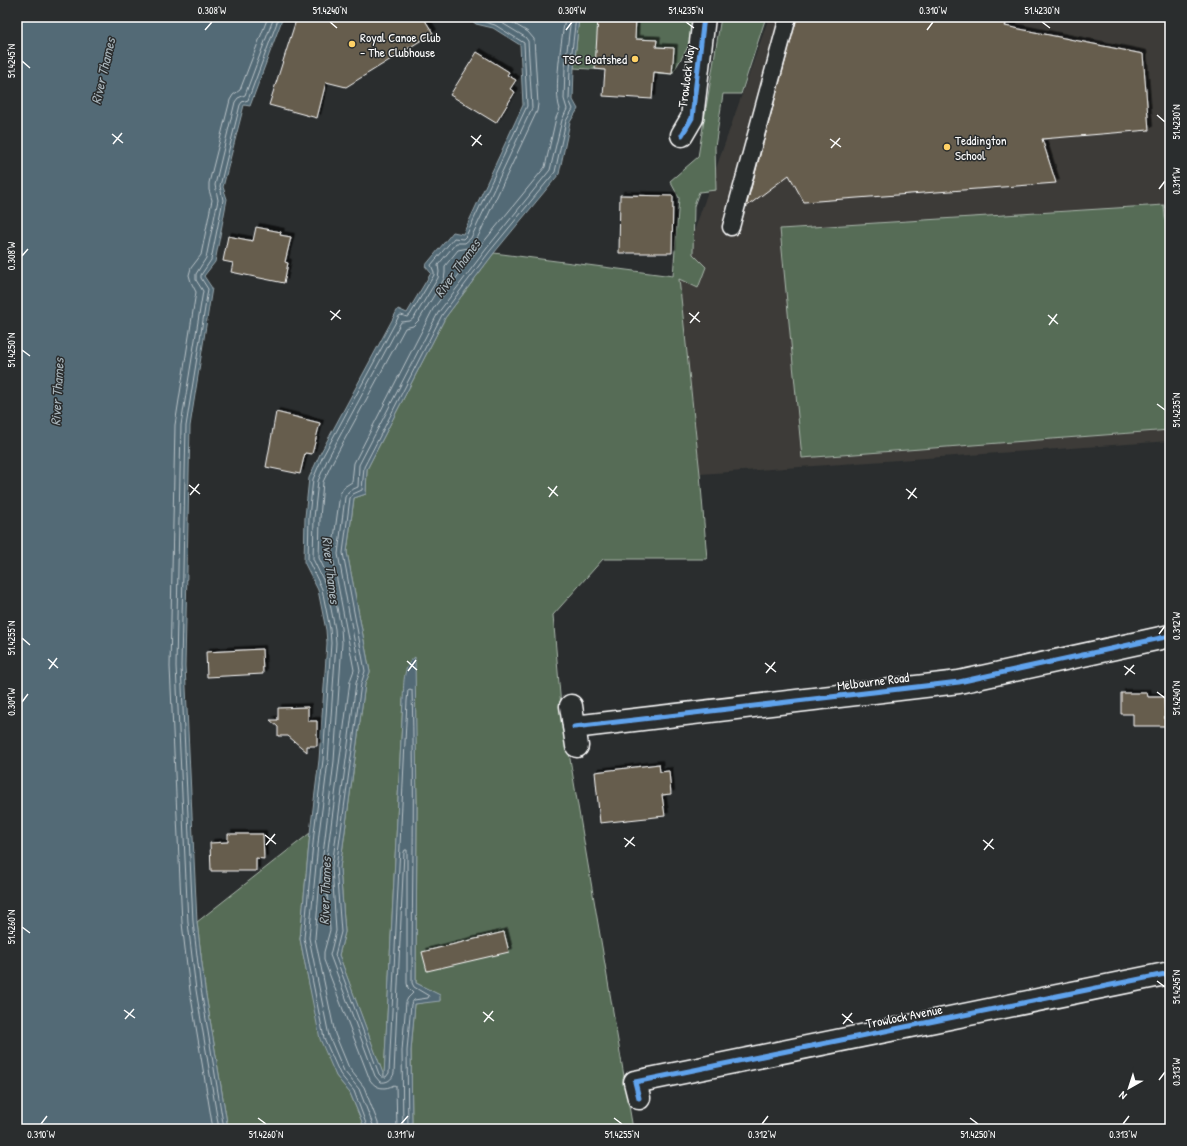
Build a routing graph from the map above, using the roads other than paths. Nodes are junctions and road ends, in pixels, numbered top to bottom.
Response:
1 (704, 17) edge
2 (788, 17) edge
3 (682, 135) dead end
4 (731, 226) dead end
5 (1170, 636) edge
6 (574, 726) dead end
7 (1170, 973) edge
8 (635, 1082) dead end

1 - 3 street, Trowlock Way
2 - 4 lane
5 - 6 street, Melbourne Road
7 - 8 street, Trowlock Avenue

